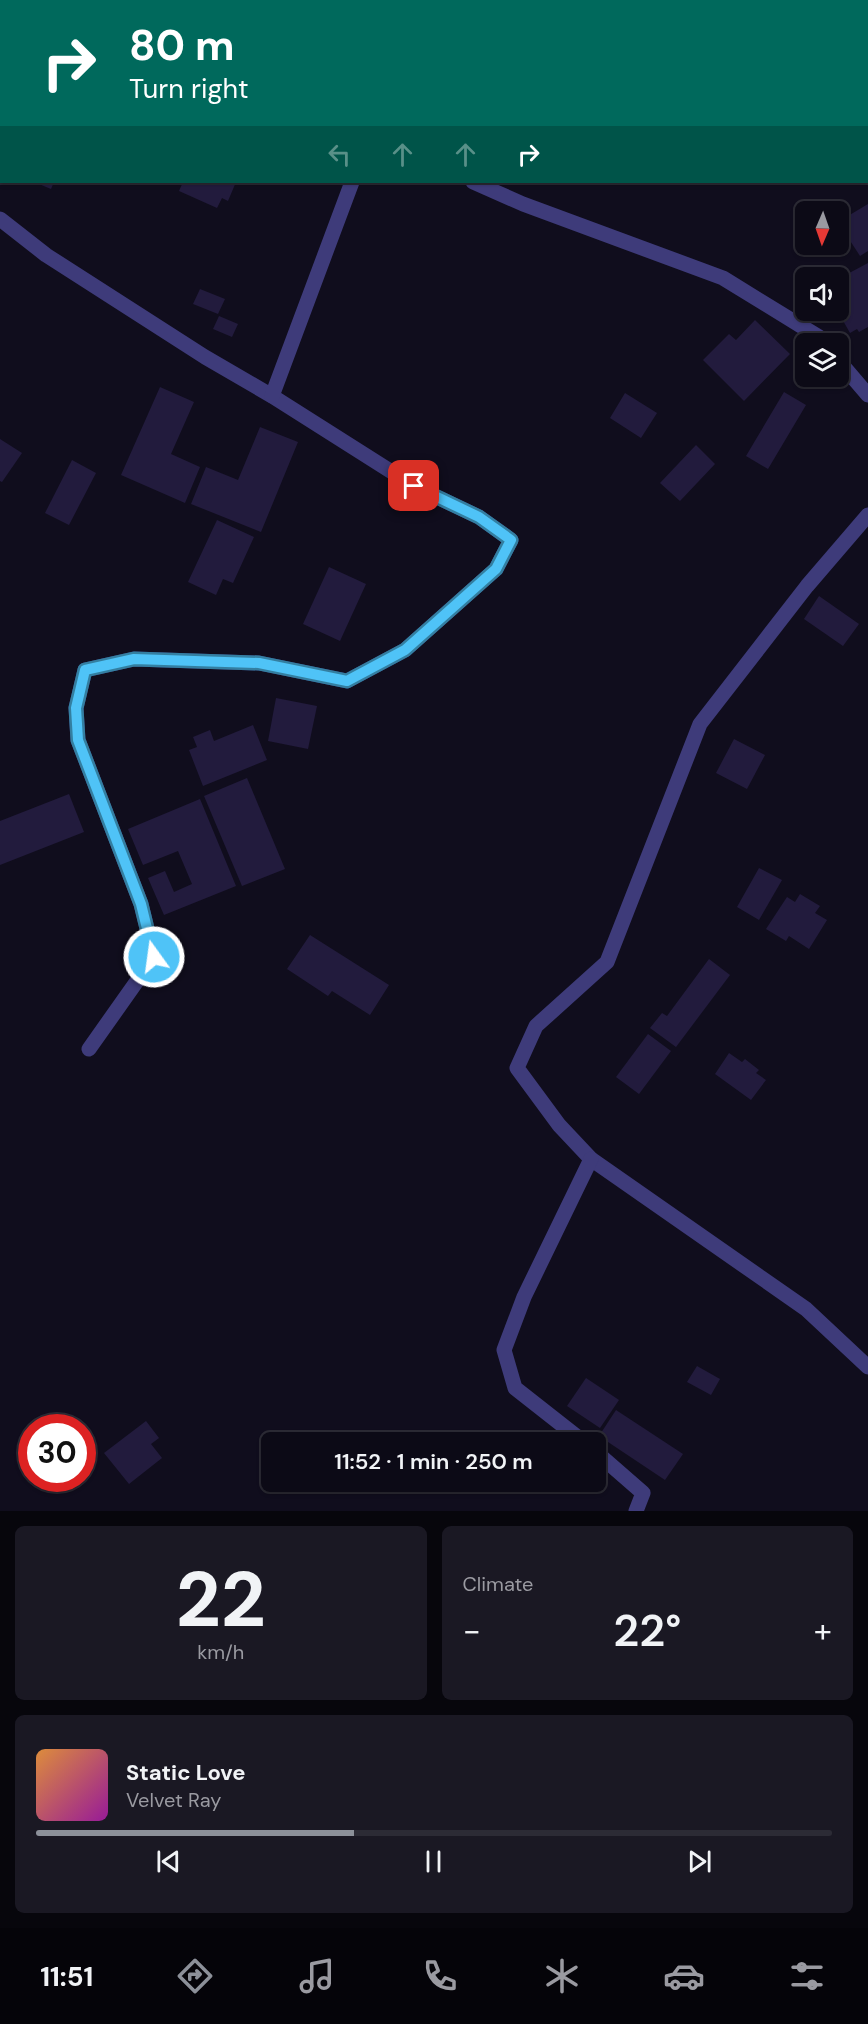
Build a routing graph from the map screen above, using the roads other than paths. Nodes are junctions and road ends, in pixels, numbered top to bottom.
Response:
1 (352, 183) edge
2 (475, 183) edge
3 (0, 219) edge
4 (812, 333) edge
5 (849, 373) edge
6 (868, 395) edge
7 (272, 396) junction
8 (868, 515) edge
9 (89, 1049) dead end
10 (591, 1159) junction
11 (868, 1367) edge
12 (571, 1432) edge
13 (606, 1461) edge
14 (636, 1511) edge

1 - 7 street
2 - 4 street
3 - 7 street
5 - 6 street
7 - 9 street
8 - 10 street
10 - 11 street
10 - 12 street
13 - 14 street

